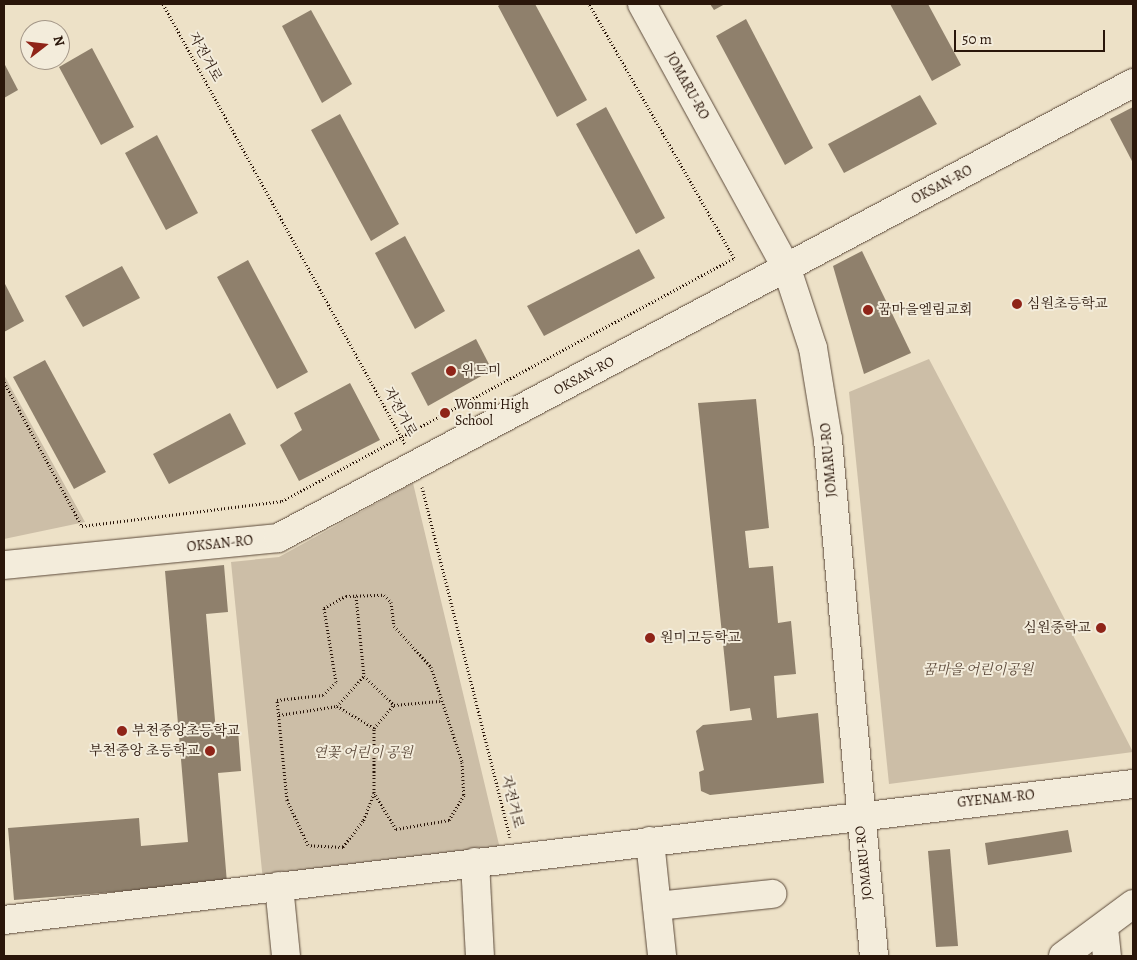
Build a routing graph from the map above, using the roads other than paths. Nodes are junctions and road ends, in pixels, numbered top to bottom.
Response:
1 (642, 4) edge
2 (1133, 83) edge
3 (787, 269) junction
4 (4, 565) edge
5 (1133, 784) edge
6 (860, 815) junction
7 (650, 841) junction
8 (475, 862) junction
9 (279, 886) junction
10 (772, 894) dead end
11 (1133, 904) edge
12 (657, 906) junction
13 (4, 920) edge
14 (1104, 928) junction
15 (286, 956) edge
16 (480, 956) edge
17 (657, 956) edge
18 (874, 956) edge
19 (1063, 956) edge
20 (1107, 956) edge

1 - 3 street, JOMARU-RO
2 - 3 street, OKSAN-RO
3 - 4 street, OKSAN-RO
3 - 6 street, JOMARU-RO
5 - 6 street, GYENAM-RO
6 - 7 street, GYENAM-RO
6 - 18 street, JOMARU-RO
7 - 8 street, GYENAM-RO
7 - 12 street
8 - 9 street, GYENAM-RO
8 - 16 street
9 - 13 street, GYENAM-RO
9 - 15 street
10 - 12 street
11 - 14 street
12 - 17 street
14 - 19 street
14 - 20 street

